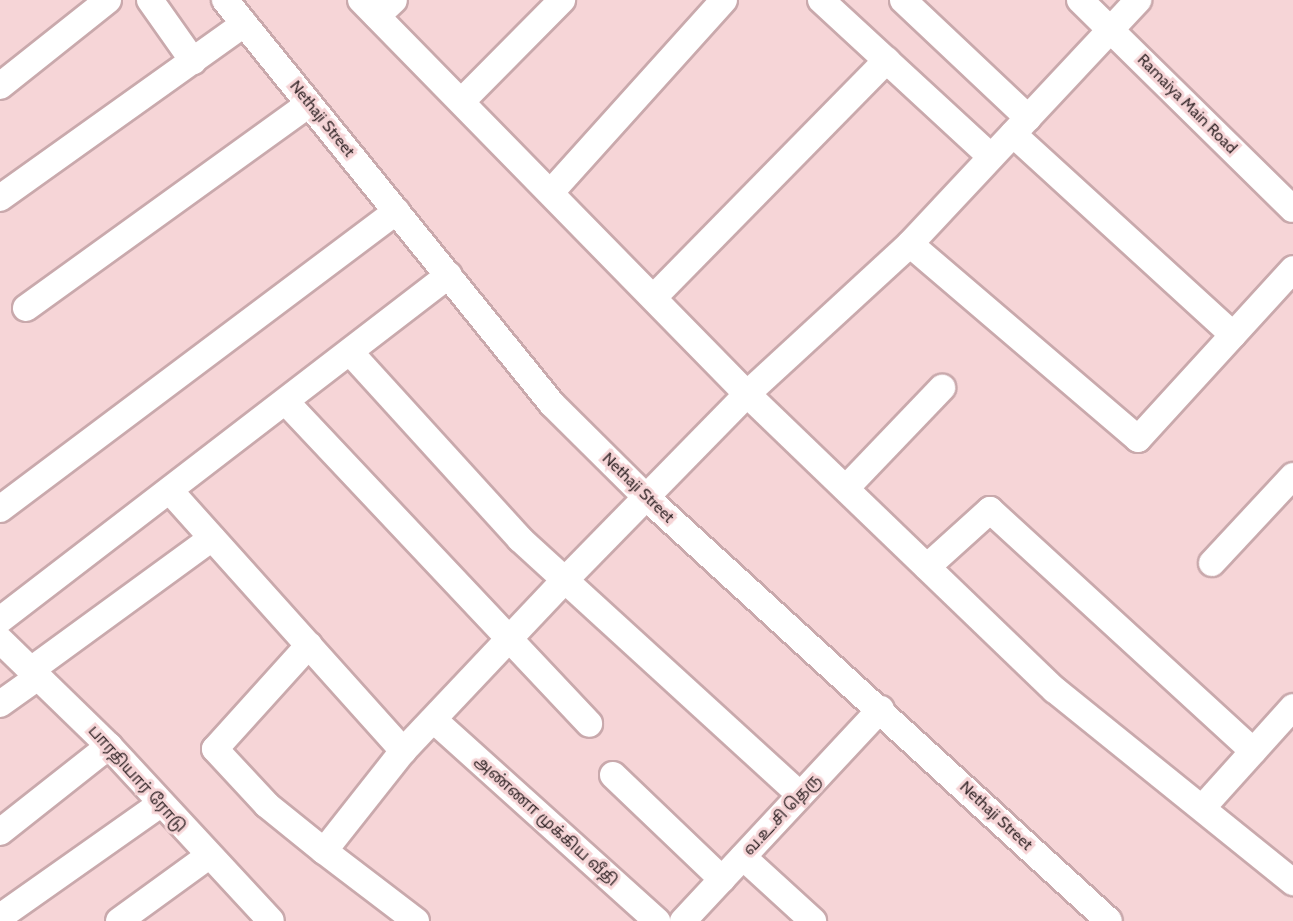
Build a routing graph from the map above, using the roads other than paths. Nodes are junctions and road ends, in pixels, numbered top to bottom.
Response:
1 (108, 0) edge
2 (150, 0) edge
3 (225, 0) edge
4 (562, 0) edge
5 (724, 0) edge
6 (821, 0) edge
7 (903, 0) edge
8 (1080, 0) edge
9 (1138, 0) edge
10 (377, 5) edge
11 (244, 24) junction
12 (1111, 29) junction
13 (887, 60) junction
14 (193, 61) junction
15 (0, 86) edge
16 (463, 100) junction
17 (309, 104) junction
18 (1020, 126) junction
19 (991, 157) junction
20 (552, 191) junction
21 (0, 198) edge
22 (1293, 209) edge
23 (397, 211) junction
24 (910, 244) junction
25 (1293, 269) edge
26 (449, 275) junction
27 (654, 297) junction
28 (26, 308) dead end
29 (1233, 334) junction
30 (350, 352) junction
31 (942, 388) dead end
32 (747, 394) junction
33 (286, 402) junction
34 (1293, 476) edge
35 (846, 488) junction
36 (171, 492) junction
37 (647, 498) junction
38 (0, 509) edge
39 (212, 538) junction
40 (1212, 563) dead end
41 (927, 567) junction
42 (564, 581) junction
43 (0, 620) edge
44 (0, 640) edge
45 (507, 641) junction
46 (309, 645) junction
47 (35, 673) junction
48 (0, 704) edge
49 (1293, 707) edge
50 (881, 709) junction
51 (435, 721) junction
52 (589, 724) dead end
53 (109, 746) junction
54 (403, 751) junction
55 (1253, 751) junction
56 (613, 775) dead end
57 (800, 795) junction
58 (160, 804) junction
59 (1204, 806) junction
60 (0, 832) edge
61 (324, 851) junction
62 (743, 857) junction
63 (207, 858) junction
64 (722, 879) junction
65 (1293, 882) edge
66 (0, 917) edge
67 (119, 921) edge
68 (271, 921) edge
69 (416, 921) edge
70 (657, 921) edge
71 (683, 921) edge
72 (813, 921) edge
73 (1109, 921) edge

1 - 15 street
2 - 14 street
3 - 11 street, Nethaji Street
4 - 16 street
5 - 20 street
6 - 13 street
7 - 18 street
8 - 12 street, Ramaiya Main Road
9 - 12 street
10 - 16 street
11 - 14 street
11 - 17 street, Nethaji Street
12 - 18 street
12 - 22 street, Ramaiya Main Road
13 - 19 street
13 - 27 street
14 - 21 street
16 - 20 street
17 - 23 street, Nethaji Street
17 - 28 street
18 - 19 street
18 - 29 street
19 - 24 street
20 - 27 street
23 - 26 street, Nethaji Street
23 - 38 street
24 - 29 street
24 - 32 street
25 - 29 street
26 - 30 street
26 - 37 street, Nethaji Street
27 - 32 street
30 - 33 street
30 - 42 street
31 - 35 street
32 - 35 street
32 - 37 street
33 - 36 street
33 - 45 street
34 - 40 street
35 - 41 street
36 - 39 street
36 - 43 street
37 - 42 street
37 - 50 street, Nethaji Street
39 - 46 street
39 - 47 street
41 - 55 street
41 - 59 street
42 - 45 street
42 - 57 street
44 - 47 street, பாரதியார் ரோடு
45 - 51 street
45 - 52 street
46 - 54 street
46 - 61 street
47 - 48 street
47 - 53 street, பாரதியார் ரோடு
49 - 55 street
50 - 57 street, வ.உ.சி தெரு
50 - 73 street, Nethaji Street
51 - 54 street
51 - 70 street, அண்ணா முக்கிய வீதி
53 - 58 street, பாரதியார் ரோடு
53 - 60 street
54 - 61 street
55 - 59 street
56 - 64 street
57 - 62 street, வ.உ.சி தெரு
58 - 63 street, பாரதியார் ரோடு
58 - 66 street
59 - 65 street
61 - 69 street
62 - 64 street, வ.உ.சி தெரு
62 - 72 street
63 - 67 street
63 - 68 street, பாரதியார் ரோடு
64 - 71 street, வ.உ.சி தெரு

